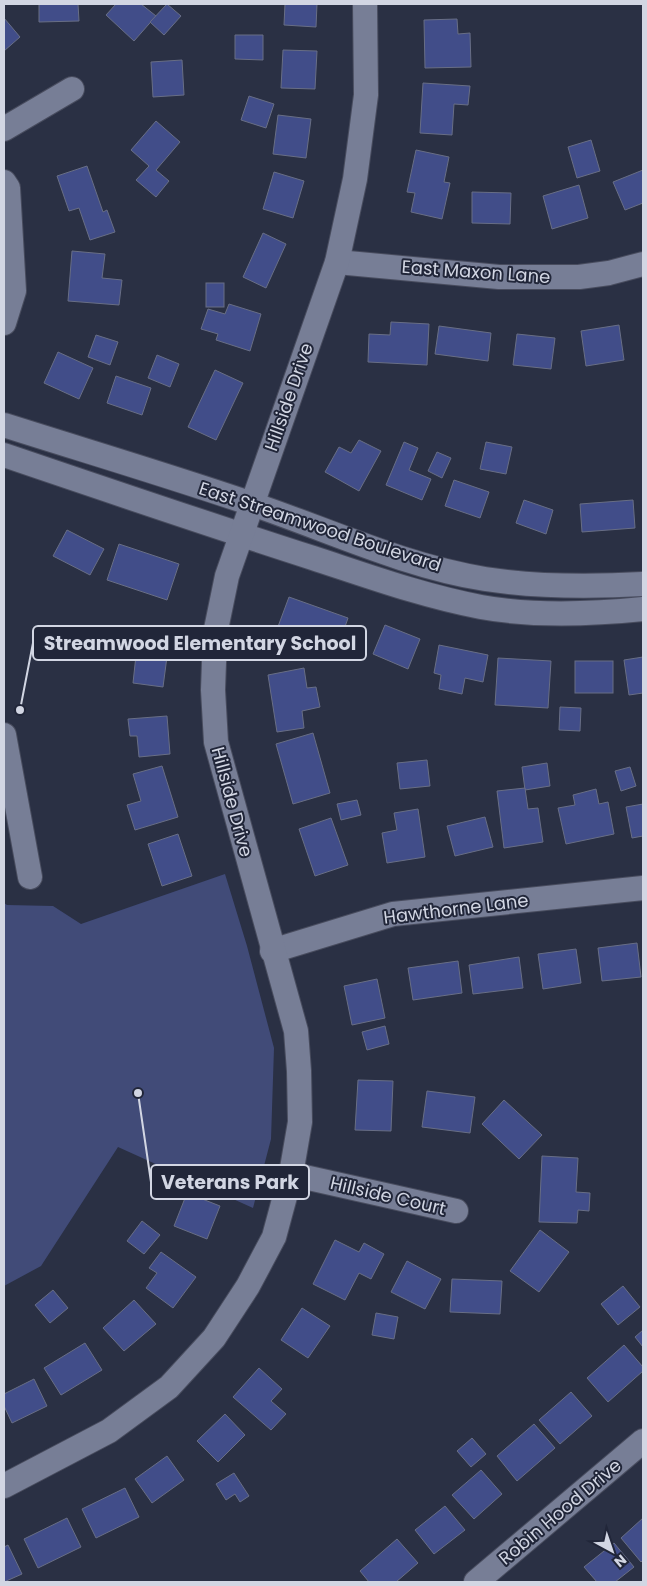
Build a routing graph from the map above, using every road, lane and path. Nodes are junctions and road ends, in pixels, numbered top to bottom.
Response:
1 (365, 4) edge
2 (72, 89) dead end
3 (4, 129) edge
4 (4, 182) edge
5 (336, 262) junction
6 (643, 264) edge
7 (4, 324) edge
8 (4, 425) edge
9 (4, 455) edge
10 (252, 504) junction
11 (241, 535) junction
12 (643, 584) edge
13 (643, 609) edge
14 (4, 735) edge
15 (30, 877) dead end
16 (643, 888) edge
17 (272, 951) junction
18 (291, 1174) junction
19 (456, 1211) dead end
20 (643, 1441) edge
21 (4, 1486) edge
22 (476, 1582) edge

1 - 5 street, Hillside Drive
2 - 3 street
4 - 7 street
5 - 6 street, East Maxon Lane
5 - 10 street, Hillside Drive
8 - 10 street, East Streamwood Boulevard
9 - 11 street, East Streamwood Boulevard
10 - 11 street, Hillside Drive
10 - 12 street, East Streamwood Boulevard
11 - 13 street, East Streamwood Boulevard
11 - 17 street, Hillside Drive
14 - 15 street
16 - 17 street, Hawthorne Lane
17 - 18 street, Hillside Drive
18 - 19 street, Hillside Court
18 - 21 street, Hillside Drive
20 - 22 street, Robin Hood Drive

